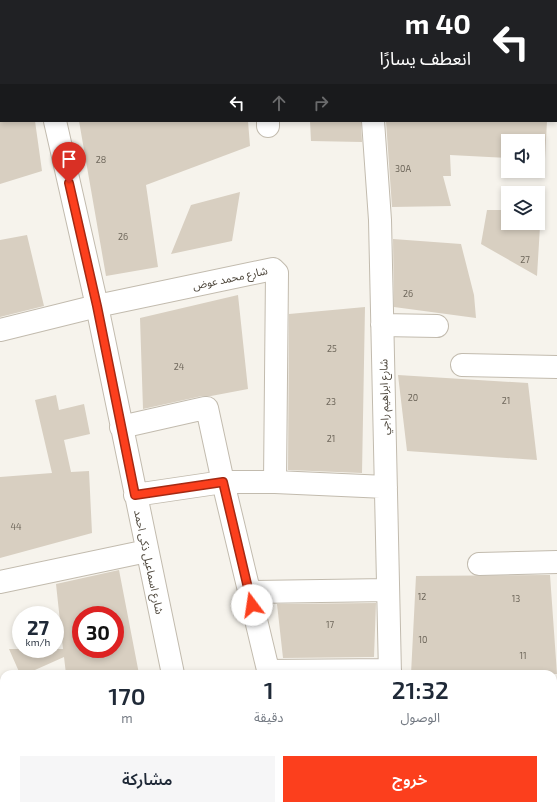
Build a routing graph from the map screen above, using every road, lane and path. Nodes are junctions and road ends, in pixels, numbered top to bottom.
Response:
1 (55, 122) edge
2 (373, 122) edge
3 (97, 306) junction
4 (382, 325) junction
5 (437, 326) dead end
6 (0, 330) edge
7 (462, 366) dead end
8 (557, 367) edge
9 (121, 427) junction
10 (223, 482) junction
11 (275, 482) junction
12 (386, 487) junction
13 (135, 495) junction
14 (146, 551) junction
15 (557, 562) edge
16 (479, 564) dead end
17 (0, 582) edge
18 (388, 590) junction
19 (249, 592) junction
20 (172, 670) edge
21 (268, 670) edge
22 (390, 670) edge

1 - 3 street, شارع اسماعيل ذكى احمد
2 - 4 street, شارع ابراهيم راجي
3 - 6 street, شارع محمد عوض
3 - 9 street, شارع اسماعيل ذكى احمد
3 - 11 street, شارع محمد عوض
4 - 5 street
4 - 12 street, شارع ابراهيم راجي
7 - 8 street
9 - 10 street
9 - 13 street, شارع اسماعيل ذكى احمد
10 - 11 street
10 - 13 street
10 - 19 street
11 - 12 street
12 - 18 street, شارع ابراهيم راجي
13 - 14 street, شارع اسماعيل ذكى احمد
14 - 17 street
14 - 20 street, شارع اسماعيل ذكى احمد
15 - 16 street
18 - 19 street
18 - 22 street, شارع ابراهيم راجي
19 - 21 street

